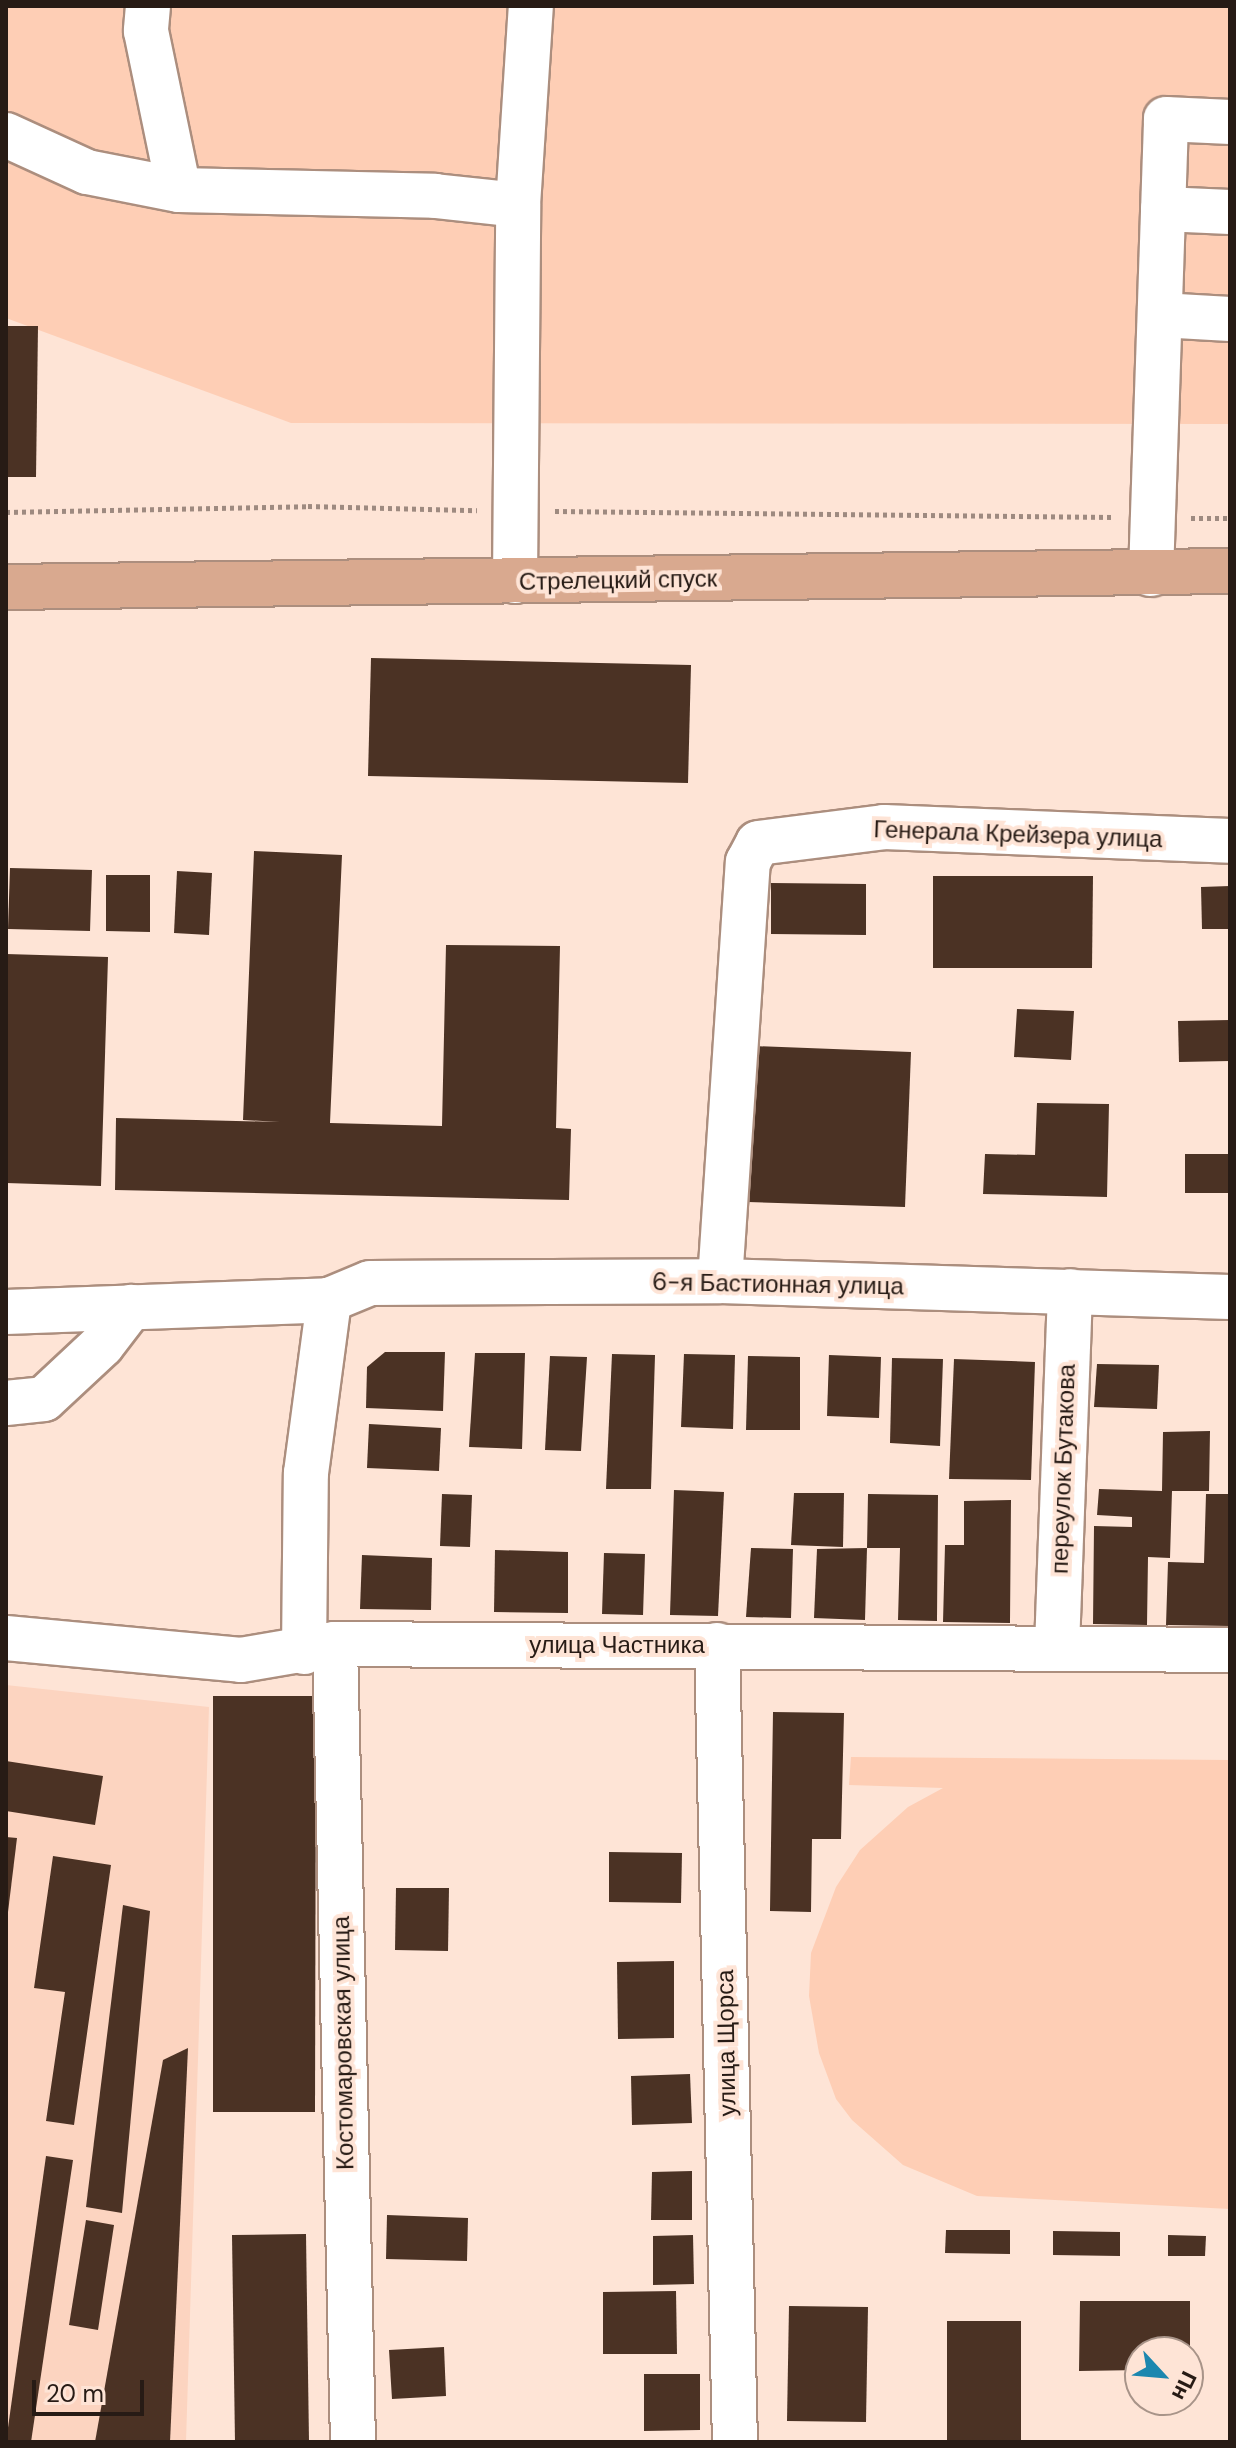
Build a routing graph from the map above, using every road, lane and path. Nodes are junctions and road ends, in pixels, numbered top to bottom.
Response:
1 (148, 6) edge
2 (531, 6) edge
3 (1230, 122) edge
4 (6, 135) edge
5 (179, 190) junction
6 (518, 205) junction
7 (1163, 209) junction
8 (1230, 212) edge
9 (1160, 315) junction
10 (1230, 319) edge
11 (516, 421) dead end
12 (515, 510) junction
13 (6, 512) edge
14 (1153, 517) junction
15 (1230, 518) edge
16 (1230, 571) edge
17 (1151, 574) junction
18 (515, 581) junction
19 (6, 587) edge
20 (1230, 841) edge
21 (720, 1281) junction
22 (1070, 1291) junction
23 (1230, 1297) edge
24 (329, 1300) junction
25 (131, 1307) junction
26 (6, 1312) edge
27 (6, 1403) edge
28 (6, 1638) edge
29 (717, 1645) junction
30 (1057, 1647) junction
31 (320, 1648) junction
32 (1230, 1650) edge
33 (353, 2442) edge
34 (735, 2442) edge

1 - 5 street
2 - 6 street
3 - 7 street
4 - 5 street
5 - 6 street
6 - 12 street
7 - 8 street
7 - 9 street
9 - 10 street
9 - 14 street
11 - 18 street
12 - 13 path
12 - 14 path
12 - 18 street
14 - 15 path
14 - 17 street
16 - 17 main road, Стрелецкий спуск
17 - 18 main road, Стрелецкий спуск
18 - 19 main road, Стрелецкий спуск
20 - 21 street, Генерала Крейзера улица
21 - 22 street, 6-я Бастионная улица
21 - 24 street, 6-я Бастионная улица
22 - 23 street, 6-я Бастионная улица
22 - 30 street, переулок Бутакова
24 - 25 street
24 - 31 street, Костомаровская улица
25 - 26 street
25 - 27 street
28 - 31 street, улица Частника
29 - 30 street, улица Частника
29 - 31 street, улица Частника
29 - 34 street, улица Щорса
30 - 32 street, улица Частника
31 - 33 street, Костомаровская улица

